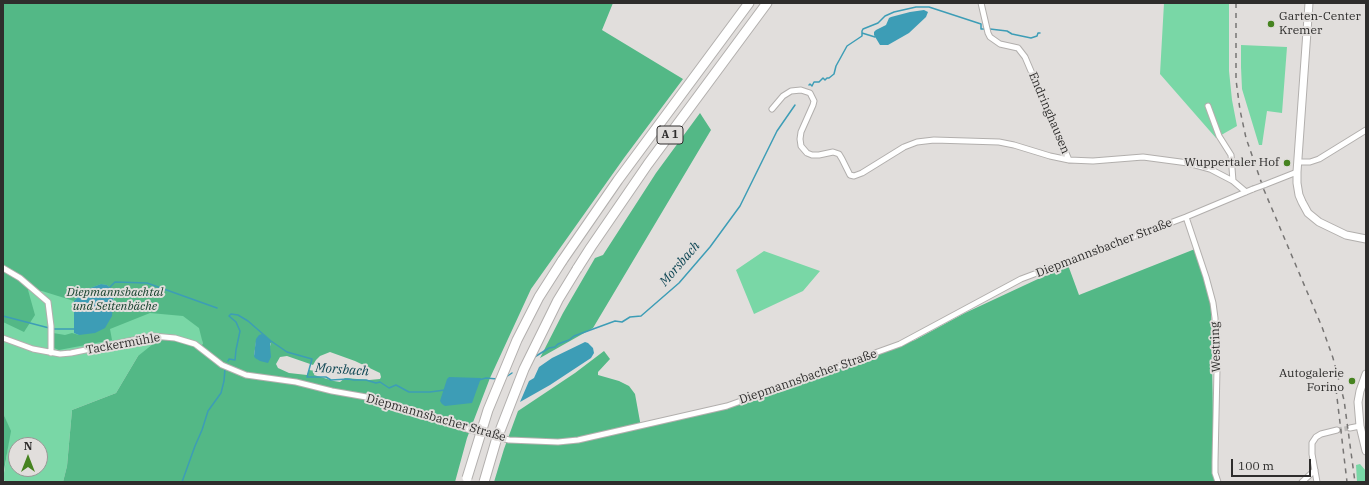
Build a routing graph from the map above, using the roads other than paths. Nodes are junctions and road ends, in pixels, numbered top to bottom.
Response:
1 (749, 3) edge
2 (767, 3) edge
3 (981, 3) edge
4 (1309, 3) edge
5 (1208, 106) dead end
6 (772, 109) dead end
7 (1366, 130) edge
8 (1069, 160) junction
9 (1298, 162) junction
10 (1297, 172) junction
11 (1233, 181) junction
12 (1249, 191) junction
13 (1186, 217) junction
14 (1366, 239) edge
15 (3, 268) edge
16 (3, 338) edge
17 (51, 353) junction
18 (236, 371) joint
19 (1366, 374) edge
20 (1360, 426) junction
21 (1350, 428) tunnel mouth
22 (1337, 430) tunnel mouth
23 (1366, 450) edge
24 (1315, 470) junction
25 (466, 480) edge
26 (484, 482) edge
27 (1218, 482) edge
28 (1302, 482) edge
29 (1317, 482) edge

1 - 25 highway, A 1, bridge
2 - 26 highway, A 1, bridge
3 - 8 street, Endringhausen
4 - 9 street
5 - 11 street
6 - 8 street, Endringhausen
7 - 9 street
8 - 11 street
9 - 10 street
10 - 12 street, Diepmannsbacher Straße, bridge
10 - 14 street
11 - 12 street
12 - 13 street, Diepmannsbacher Straße
13 - 18 street, Diepmannsbacher Straße
13 - 27 street, Westring
15 - 17 street
16 - 17 street, Tackermühle
17 - 18 street, Tackermühle
19 - 20 street
20 - 21 street
20 - 23 street
22 - 24 street
24 - 28 street
24 - 29 street

